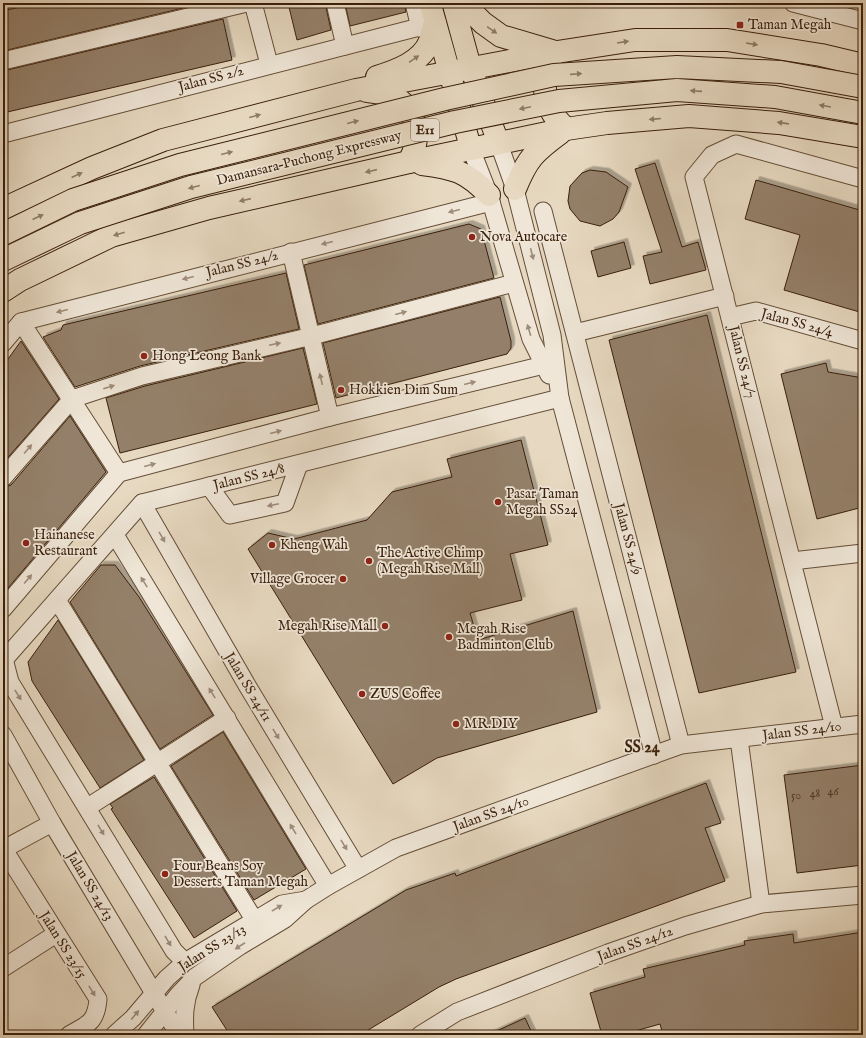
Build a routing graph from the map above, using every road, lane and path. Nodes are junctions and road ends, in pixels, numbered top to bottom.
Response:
1 (247, 3) edge
2 (252, 3) edge
3 (334, 3) edge
4 (414, 3) edge
5 (464, 3) edge
6 (793, 3) edge
7 (428, 18) edge
8 (863, 21) edge
9 (346, 46) junction
10 (557, 52) junction
11 (3, 61) edge
12 (269, 64) junction
13 (863, 65) edge
14 (471, 69) junction
15 (448, 74) junction
16 (863, 87) edge
17 (356, 90) junction
18 (863, 113) edge
19 (566, 129) junction
20 (3, 134) edge
21 (863, 137) edge
22 (499, 144) junction
23 (471, 149) junction
24 (409, 162) junction
25 (863, 179) edge
26 (516, 189) junction
27 (490, 198) junction
28 (3, 209) edge
29 (543, 211) dead end
30 (3, 234) edge
31 (290, 252) junction
32 (3, 260) edge
33 (514, 283) junction
34 (3, 291) edge
35 (725, 296) junction
36 (730, 316) junction
37 (21, 322) junction
38 (575, 333) junction
39 (312, 336) junction
40 (863, 341) edge
41 (3, 344) edge
42 (544, 365) junction
43 (560, 398) junction
44 (72, 399) junction
45 (330, 417) junction
46 (299, 464) junction
47 (119, 473) junction
48 (3, 478) edge
49 (209, 486) junction
50 (142, 503) junction
51 (115, 535) junction
52 (863, 553) edge
53 (792, 561) junction
54 (57, 600) junction
55 (3, 609) edge
56 (3, 660) edge
57 (227, 718) junction
58 (863, 724) edge
59 (834, 727) junction
60 (3, 735) edge
61 (739, 739) junction
62 (682, 745) junction
63 (654, 755) junction
64 (157, 763) junction
65 (88, 808) junction
66 (52, 823) junction
67 (3, 848) edge
68 (358, 869) junction
69 (328, 886) junction
70 (863, 895) edge
71 (306, 900) junction
72 (761, 904) junction
73 (255, 921) junction
74 (56, 934) junction
75 (185, 962) junction
76 (3, 968) edge
77 (195, 978) junction
78 (153, 992) junction
79 (165, 1012) junction
80 (69, 1035) edge
81 (114, 1035) edge
82 (146, 1035) edge
83 (179, 1035) edge
84 (185, 1035) edge
85 (420, 1035) edge

1 - 11 street
2 - 12 street
3 - 9 street
4 - 7 street
5 -> 10 highway
5 - 14 main road
6 - 8 street
7 - 9 street, Jalan SS 2/2
7 - 15 main road
17 -> 7 highway
9 - 12 street, Jalan SS 2/2
10 -> 13 highway
10 - 14 highway
10 - 19 highway
12 - 20 street, Jalan SS 2/2
14 - 15 highway
14 - 22 main road
15 - 17 highway
15 - 23 main road
30 -> 16 highway, Damansara–Puchong Expressway / E11, bridge
17 - 24 highway
28 -> 17 highway
18 -> 32 highway, Damansara–Puchong Expressway / E11, bridge
21 -> 19 highway
19 - 22 highway
19 - 26 highway
22 - 23 highway
22 - 26 street
23 - 24 highway
23 - 27 street
24 - 27 highway
24 -> 34 highway
25 - 35 street, Jalan SS 24/7
26 -> 43 street
27 -> 31 street, Jalan SS 24/2
27 - 33 street
29 - 38 street, Jalan SS 24/9
31 -> 37 street, Jalan SS 24/2
31 - 39 street
39 -> 33 street
42 -> 33 street
35 - 36 street, Jalan SS 24/7
35 - 38 street
36 - 40 street, Jalan SS 24/4
36 - 53 street, Jalan SS 24/7
37 - 41 street
37 - 44 street
38 - 62 street, Jalan SS 24/9
44 -> 39 street
45 -> 39 street
42 - 43 street
45 -> 42 street
43 - 46 street, Jalan SS 24/8
43 - 63 street
44 - 47 street
48 -> 44 street
47 -> 45 street
46 - 49 street, Jalan SS 24/8
46 -> 49 street
55 -> 47 street
49 - 50 street, Jalan SS 24/8
50 - 51 street
50 -> 68 street, Jalan SS 24/11
51 - 54 street
57 -> 51 street
52 - 53 street
53 - 59 street, Jalan SS 24/7
54 - 56 street
54 - 64 street
56 -> 65 street
57 - 64 street
69 -> 57 street
58 - 59 street, Jalan SS 24/10
59 - 61 street, Jalan SS 24/10
60 - 66 street, Jalan SS 24/13
61 - 62 street, Jalan SS 24/10
61 - 72 street
62 - 63 street, Jalan SS 24/10
63 - 68 street, Jalan SS 24/10
64 - 65 street
64 - 73 street
65 -> 75 street
66 - 67 street
66 - 78 street, Jalan SS 24/13
67 - 74 street, Jalan SS 23/15
68 - 69 street, Jalan SS 24/10
69 - 71 street, Jalan SS 24/10
70 - 72 street, Jalan SS 24/12
73 -> 71 street, Jalan SS 23/13
71 -> 77 street, Jalan SS 24/10
72 - 85 street, Jalan SS 24/12
73 - 75 street, Jalan SS 23/13
74 - 76 street
74 -> 80 street, Jalan SS 23/15
75 - 78 street, Jalan SS 23/13
77 - 79 street, Jalan SS 24/10
77 - 84 street
78 - 79 street, Jalan SS 24/13
81 -> 78 street, Jalan SS 23/13
79 - 82 street
79 - 83 street, Jalan SS 24/13

